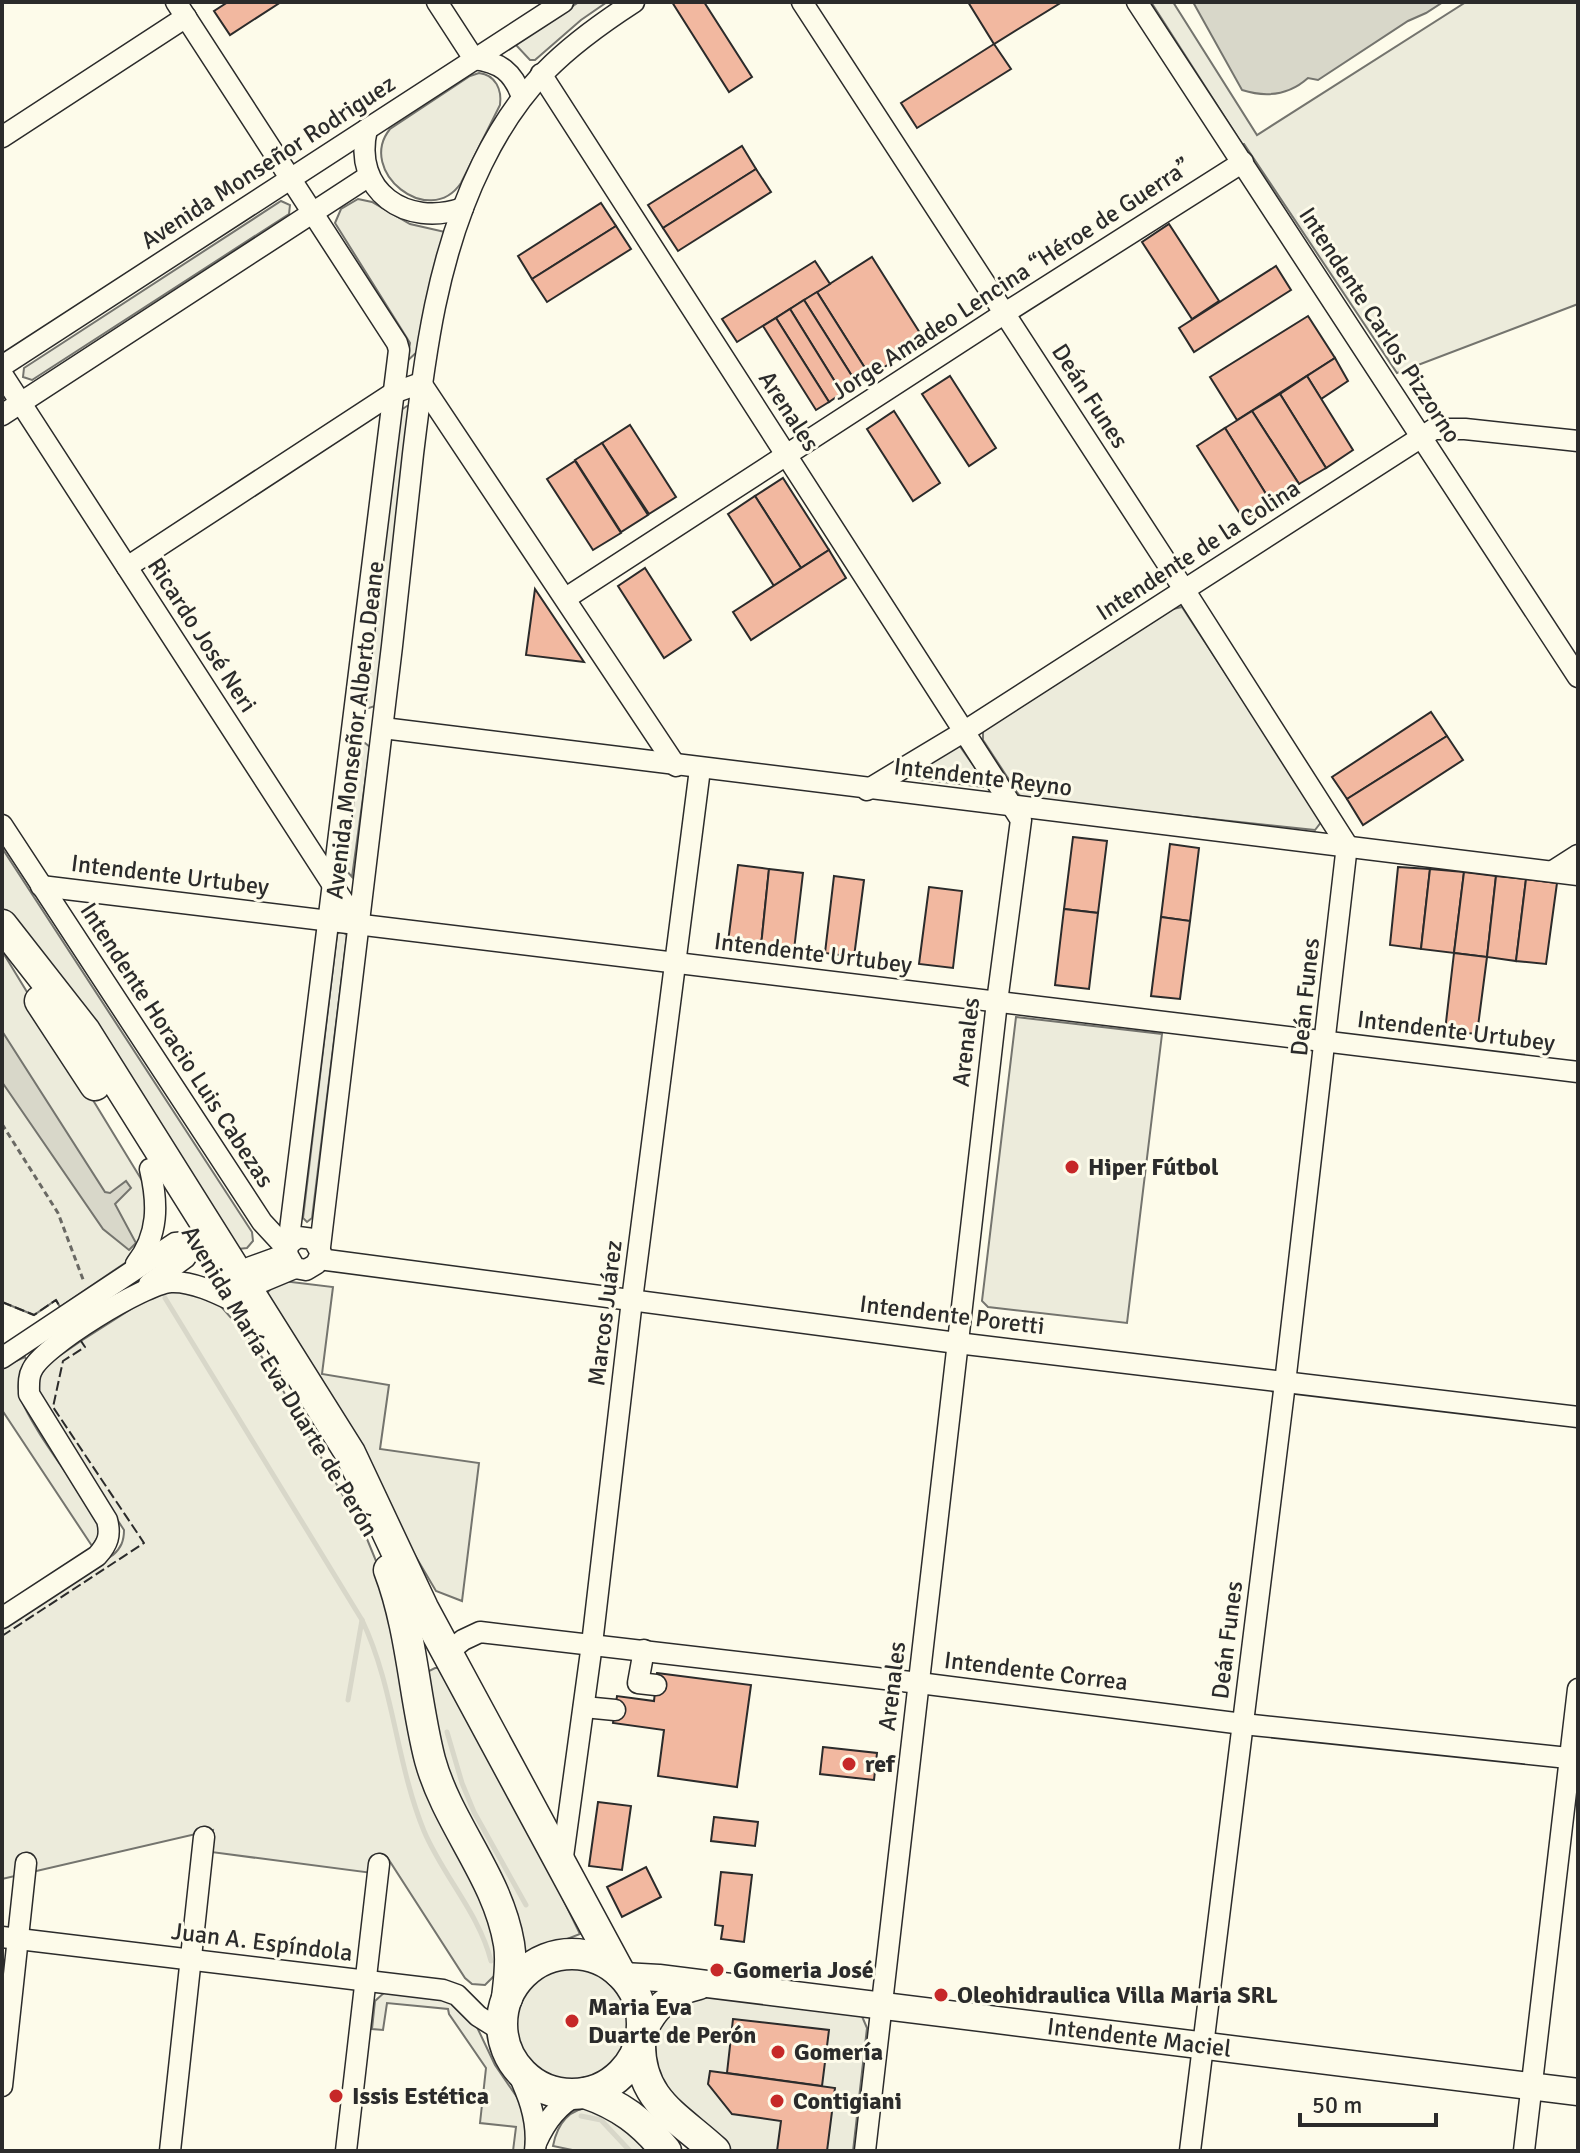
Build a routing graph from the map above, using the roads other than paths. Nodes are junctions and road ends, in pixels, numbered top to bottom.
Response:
1 (437, 2) edge
2 (563, 2) edge
3 (634, 2) edge
4 (802, 2) edge
5 (1137, 2) edge
6 (181, 10) edge
7 (474, 59) junction
8 (541, 74) junction
9 (522, 97) junction
10 (367, 129) junction
11 (2, 137) edge
12 (1243, 162) junction
13 (369, 176) junction
14 (291, 179) junction
15 (313, 213) junction
16 (460, 215) junction
17 (1005, 313) junction
18 (2, 366) edge
19 (2, 374) edge
20 (421, 383) junction
21 (393, 393) junction
22 (21, 403) junction
23 (2, 415) edge
24 (1422, 436) junction
25 (1578, 441) edge
26 (786, 454) junction
27 (127, 567) junction
28 (1185, 591) junction
29 (566, 598) junction
30 (1578, 677) edge
31 (383, 728) junction
32 (965, 731) junction
33 (676, 766) junction
34 (700, 769) junction
35 (867, 790) junction
36 (1014, 807) junction
37 (2, 825) edge
38 (1347, 845) junction
39 (1578, 855) edge
40 (1553, 871) junction
41 (1578, 875) edge
42 (333, 885) junction
43 (41, 886) junction
44 (328, 921) junction
45 (358, 924) junction
46 (2, 925) edge
47 (2, 937) edge
48 (676, 963) junction
49 (997, 1002) junction
50 (1326, 1041) junction
51 (1578, 1072) edge
52 (150, 1169) junction
53 (204, 1236) junction
54 (320, 1253) junction
55 (290, 1254) junction
56 (132, 1269) junction
57 (234, 1289) junction
58 (136, 1293) junction
59 (632, 1300) junction
60 (957, 1343) junction
61 (52, 1348) junction
62 (7, 1350) edge
63 (1285, 1383) junction
64 (1578, 1417) edge
65 (2, 1618) edge
66 (592, 1644) junction
67 (644, 1650) junction
68 (447, 1653) junction
69 (411, 1666) junction
70 (919, 1683) junction
71 (656, 1685) dead end
72 (1578, 1689) edge
73 (584, 1707) junction
74 (615, 1710) dead end
75 (1243, 1724) junction
76 (1574, 1759) edge
77 (204, 1837) dead end
78 (26, 1863) dead end
79 (379, 1864) dead end
80 (562, 1864) junction
81 (11, 1938) edge
82 (192, 1961) junction
83 (622, 1974) junction
84 (366, 1981) junction
85 (702, 1985) junction
86 (507, 1998) junction
87 (882, 2005) junction
88 (502, 2031) junction
89 (640, 2040) junction
90 (1203, 2046) junction
91 (513, 2062) junction
92 (1532, 2085) junction
93 (2, 2086) edge
94 (1578, 2092) edge
95 (582, 2094) junction
96 (536, 2147) edge
97 (170, 2151) edge
98 (346, 2151) edge
99 (666, 2151) edge
100 (715, 2151) edge
101 (865, 2151) edge
102 (1190, 2151) edge
103 (1524, 2151) edge

1 - 7 street
2 - 7 street, Avenida Monseñor Rodriguez
3 - 8 street
4 - 17 street, Deán Funes
5 - 12 street, Intendente Carlos Pizzorno
6 - 11 street
6 - 14 street
7 - 9 street
7 - 10 street, Avenida Monseñor Rodriguez
8 - 9 street
8 - 26 street, Arenales
9 - 16 street
10 - 13 street
10 - 14 street, Avenida Monseñor Rodriguez
12 - 17 street, Jorge Amadeo Lencina “Héroe de Guerra”
12 - 24 street, Intendente Carlos Pizzorno
13 - 15 street
13 - 16 street
14 - 15 street
14 - 18 street, Avenida Monseñor Rodriguez
15 - 21 street, Avenida Monseñor Alberto Deane
15 - 22 street
16 - 20 street, Avenida Monseñor Alberto Deane
17 - 26 street, Jorge Amadeo Lencina “Héroe de Guerra”
17 - 28 street, Deán Funes
19 - 22 street, Ricardo José Neri
20 - 21 street
20 - 29 street
20 - 31 street, Avenida Monseñor Alberto Deane
21 - 27 street
21 - 42 street, Avenida Monseñor Alberto Deane
22 - 23 street
22 - 27 street, Ricardo José Neri
24 - 25 street, Intendente de la Colina
24 - 28 street, Intendente de la Colina
24 - 30 street, Intendente Carlos Pizzorno
26 - 29 street, Jorge Amadeo Lencina “Héroe de Guerra”
26 - 32 street, Arenales
27 - 42 street, Ricardo José Neri
28 - 32 street, Intendente de la Colina
28 - 38 street, Deán Funes
29 - 33 street
31 - 33 street, Intendente Reyno
31 - 45 street, Avenida Monseñor Alberto Deane
32 - 35 street, Intendente de la Colina
32 - 36 street, Arenales
33 - 34 street, Intendente Reyno
34 - 35 street, Intendente Reyno
34 - 48 street, Marcos Juárez
35 - 36 street, Intendente Reyno
36 - 38 street, Intendente Reyno
36 - 49 street, Arenales
37 - 43 street, Intendente Horacio Luis Cabezas
38 - 40 street, Intendente Reyno
38 - 50 street, Deán Funes
39 - 40 street
40 - 41 street, Intendente Reyno
42 - 44 street, Avenida Monseñor Alberto Deane
42 - 45 street, Ricardo José Neri
43 - 44 street, Intendente Urtubey
43 - 55 street, Intendente Horacio Luis Cabezas
44 - 45 street, Intendente Urtubey
44 - 55 street, Avenida Monseñor Alberto Deane
45 - 48 street, Intendente Urtubey
45 - 54 street, Avenida Monseñor Alberto Deane
46 - 53 highway, Avenida María Eva Duarte de Perón
47 - 52 highway, Avenida María Eva Duarte de Perón
48 - 49 street, Intendente Urtubey
48 - 59 street, Marcos Juárez
49 - 50 street, Intendente Urtubey
49 - 60 street, Arenales
50 - 51 street, Intendente Urtubey
50 - 63 street, Deán Funes
52 - 53 highway, Avenida María Eva Duarte de Perón
52 - 56 street
53 - 56 street
53 - 57 highway, Avenida María Eva Duarte de Perón
53 - 58 street
54 - 55 street
54 - 55 street, Intendente Poretti
54 - 59 street, Intendente Poretti
55 - 57 street
56 - 62 street
57 - 58 street
57 - 68 highway, Avenida María Eva Duarte de Perón
57 - 69 highway, Avenida María Eva Duarte de Perón
58 - 61 street
59 - 60 street, Intendente Poretti
59 - 66 street, Marcos Juárez
60 - 63 street, Intendente Poretti
60 - 70 street, Arenales
61 - 62 street
61 - 65 street
63 - 64 street, Intendente Poretti
63 - 75 street, Deán Funes
66 - 67 street, Intendente Correa
66 - 68 street, Intendente Correa
66 - 73 street, Marcos Juárez
67 - 70 street, Intendente Correa
67 - 71 street
68 - 69 highway
68 - 80 highway, Avenida María Eva Duarte de Perón
69 - 86 highway, Avenida María Eva Duarte de Perón
70 - 75 street, Intendente Correa
70 - 87 street, Arenales
72 - 76 street
73 - 74 street
73 - 80 street, Marcos Juárez
75 - 76 street, Intendente Correa
75 - 90 street, Deán Funes
76 - 92 street
77 - 82 street
78 - 81 street
79 - 84 street
80 - 83 highway, Avenida María Eva Duarte de Perón
81 - 82 street, Juan A. Espíndola
81 - 93 street
82 - 84 street, Juan A. Espíndola
82 - 97 street
83 - 85 main road, Intendente Maciel
83 - 86 highway
83 - 89 highway
84 - 88 street, Juan A. Espíndola
84 - 98 street
85 - 87 main road, Intendente Maciel
85 - 89 main road, Intendente Maciel
86 - 88 highway
87 - 90 main road, Intendente Maciel
87 - 101 street, Arenales
88 - 91 highway
89 - 95 highway
89 - 100 highway
90 - 92 main road, Intendente Maciel
90 - 102 street, Deán Funes
91 - 95 highway
91 - 96 street
92 - 94 main road, Intendente Maciel
92 - 103 street
95 - 96 street
95 - 99 highway

